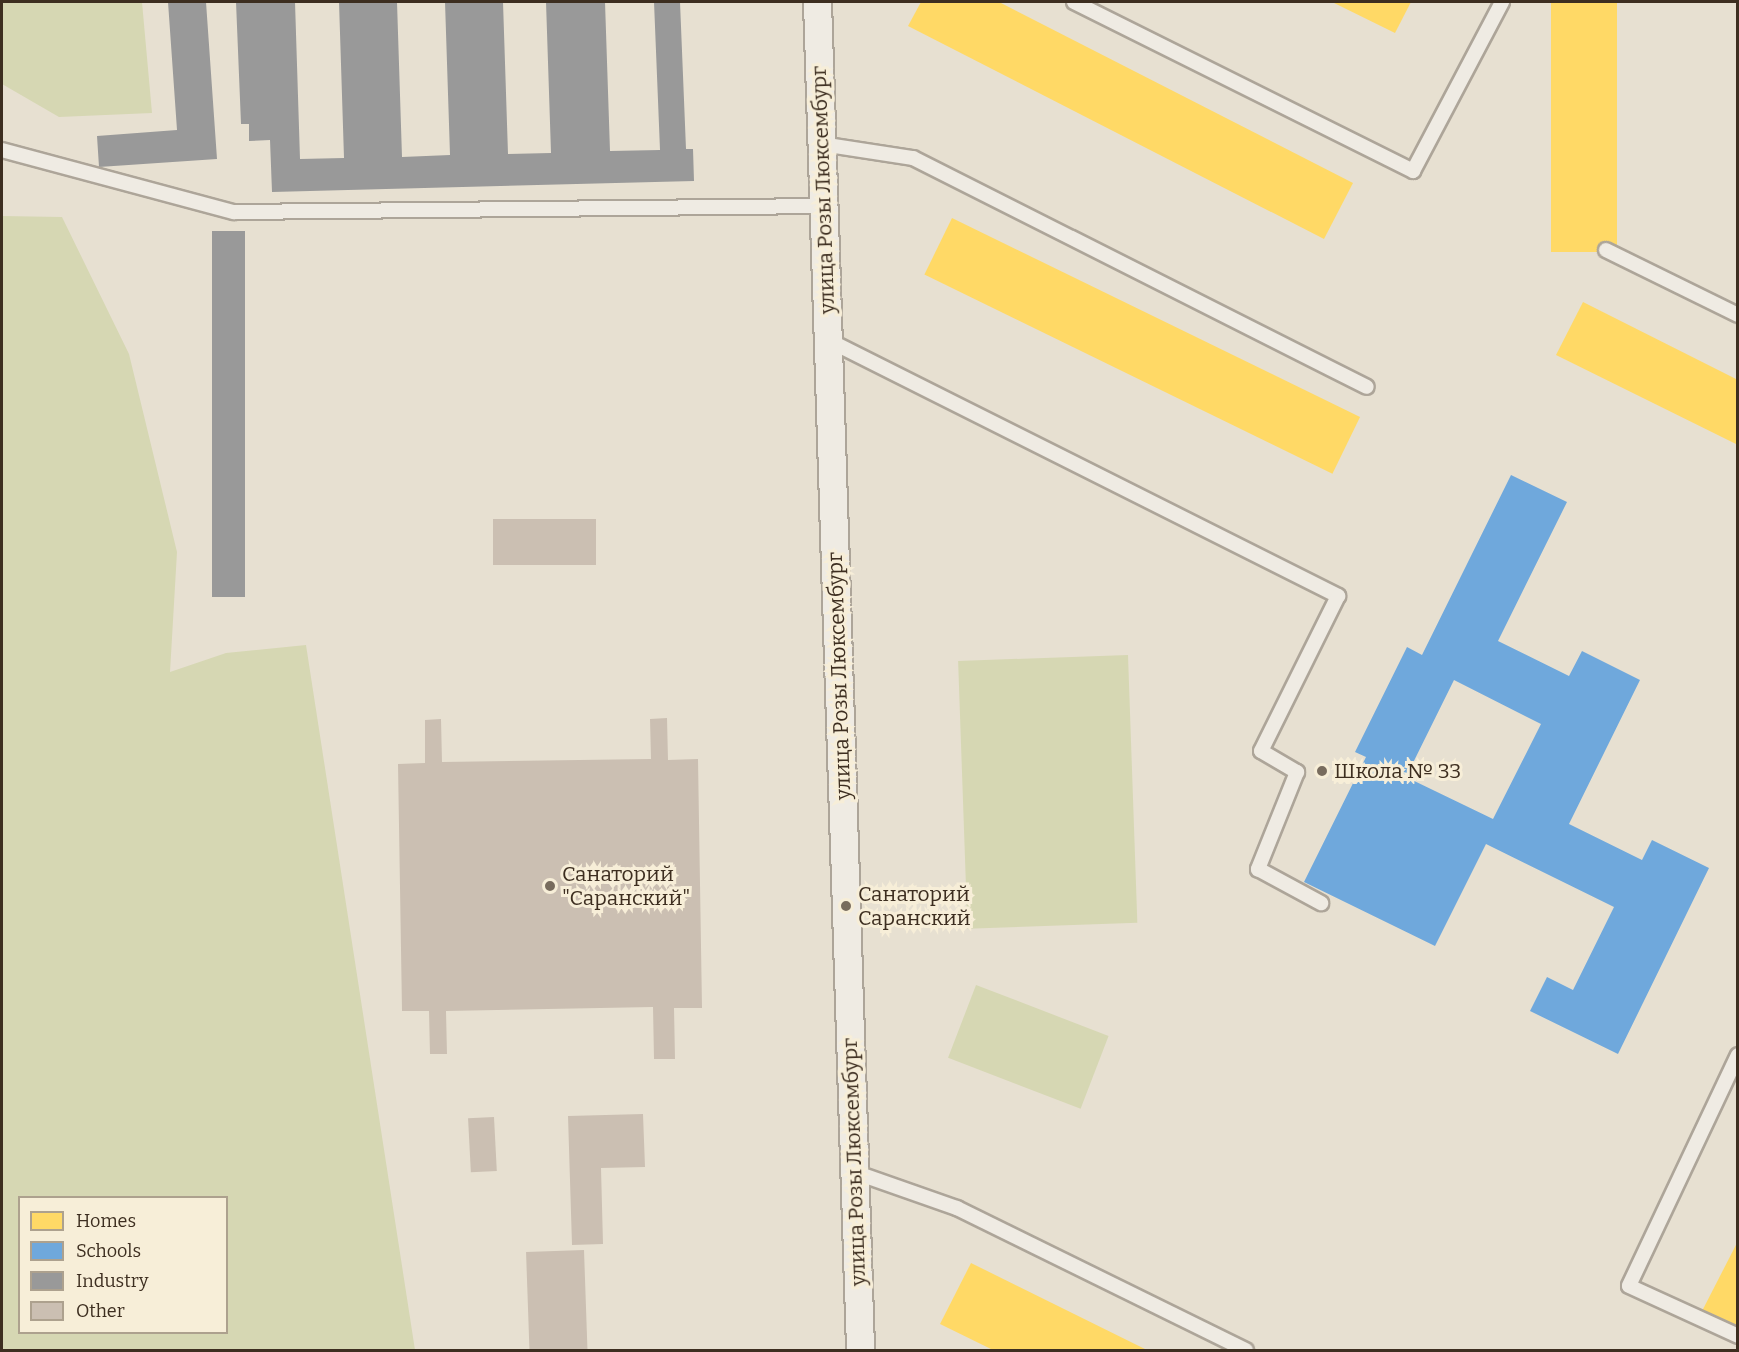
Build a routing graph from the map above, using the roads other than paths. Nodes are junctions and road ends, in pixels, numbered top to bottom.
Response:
1 (817, 2) edge
2 (1074, 2) edge
3 (1502, 2) edge
4 (821, 144) junction
5 (2, 150) edge
6 (823, 206) junction
7 (1606, 250) dead end
8 (1737, 315) edge
9 (828, 340) junction
10 (1367, 387) dead end
11 (1321, 903) dead end
12 (1737, 1054) edge
13 (854, 1172) junction
14 (1737, 1336) edge
15 (860, 1350) edge
16 (1246, 1350) edge

1 - 4 street, улица Розы Люксембург
2 - 3 lane
4 - 6 street, улица Розы Люксембург
4 - 10 lane
5 - 6 lane
6 - 9 street, улица Розы Люксембург
7 - 8 lane
9 - 11 lane
9 - 13 street, улица Розы Люксембург
12 - 14 lane
13 - 15 street, улица Розы Люксембург
13 - 16 lane

